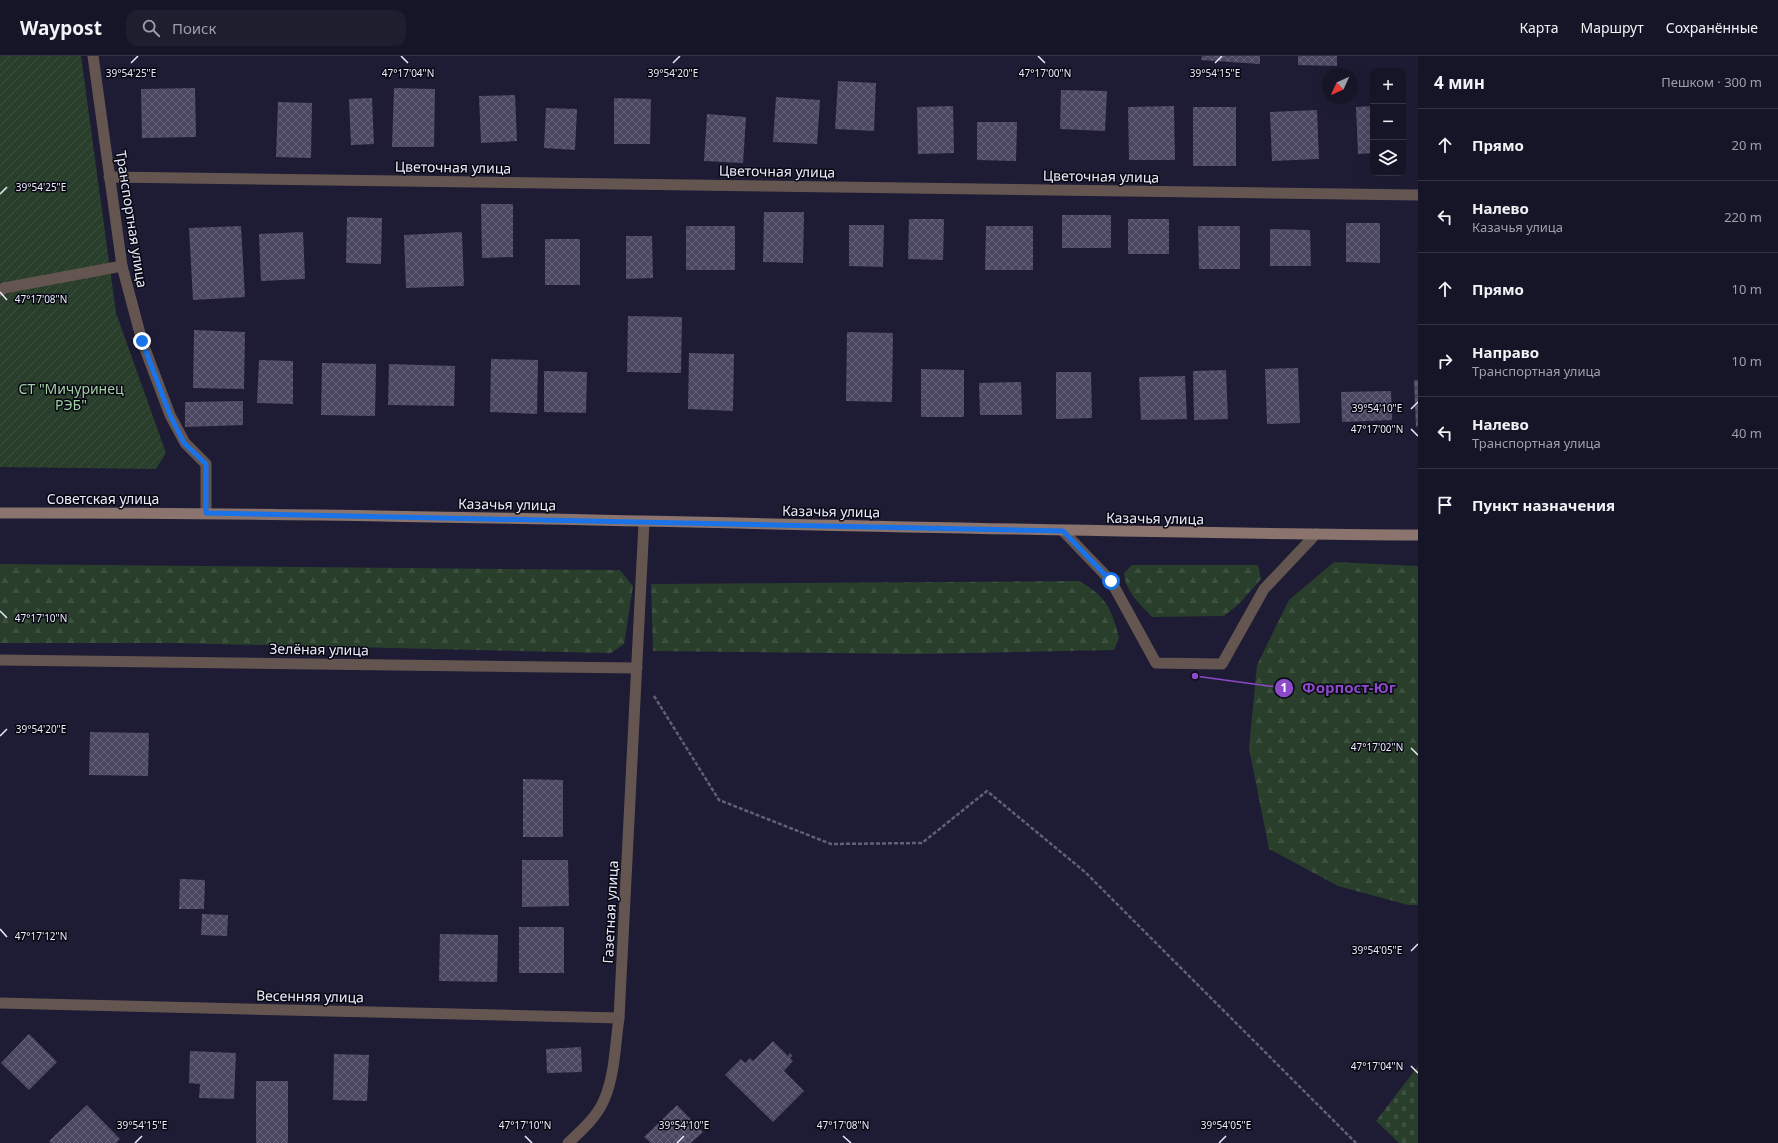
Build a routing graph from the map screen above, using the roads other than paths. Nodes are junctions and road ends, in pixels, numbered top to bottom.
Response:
1 (94, 56) edge
2 (109, 177) junction
3 (1418, 195) edge
4 (122, 266) junction
5 (0, 292) edge
6 (0, 513) edge
7 (206, 513) junction
8 (244, 514) joint
9 (644, 522) junction
10 (1063, 531) junction
11 (1316, 534) junction
12 (1418, 535) edge
13 (0, 660) edge
14 (637, 668) junction
15 (0, 1003) edge
16 (619, 1018) junction
17 (568, 1143) edge

1 - 2 street, Транспортная улица
2 - 3 street, Цветочная улица
2 - 4 street, Транспортная улица
4 - 5 street
4 - 7 street, Транспортная улица
6 - 7 main road, Советская улица
7 - 8 main road, Советская улица
8 - 9 main road, Казачья улица
9 - 10 main road, Казачья улица
9 - 14 street, Газетная улица
10 - 11 main road, Казачья улица
10 - 11 street
11 - 12 main road, Казачья улица
13 - 14 street, Зелёная улица
14 - 16 street, Газетная улица
15 - 16 street, Весенняя улица
16 - 17 street, Газетная улица

